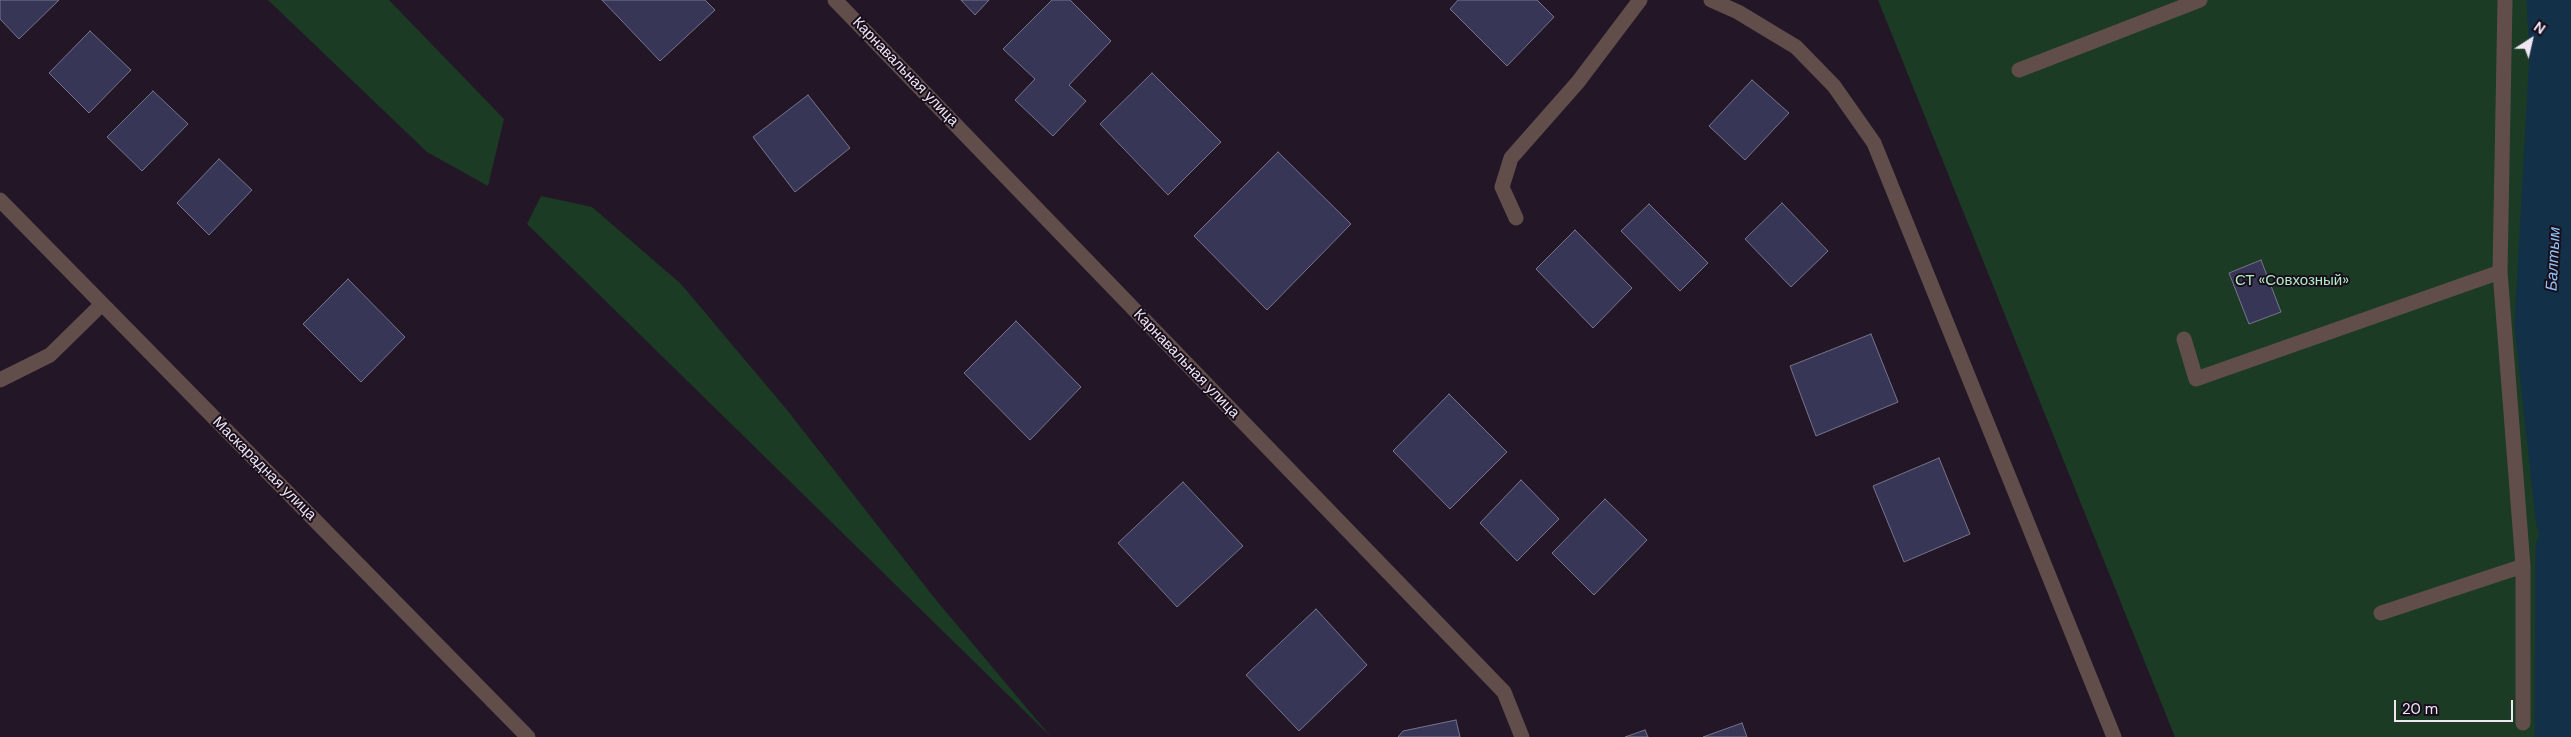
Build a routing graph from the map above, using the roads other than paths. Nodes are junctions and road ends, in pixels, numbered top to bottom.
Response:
1 (836, 0) edge
2 (1640, 0) edge
3 (1711, 0) edge
4 (2200, 0) edge
5 (2505, 0) edge
6 (2019, 70) dead end
7 (0, 200) edge
8 (1516, 218) dead end
9 (2500, 272) junction
10 (102, 304) junction
11 (2184, 338) dead end
12 (0, 380) edge
13 (2523, 566) junction
14 (2381, 613) dead end
15 (2523, 723) dead end
16 (528, 737) edge
17 (1522, 737) edge
18 (2114, 737) edge

1 - 17 street, Карнавальная улица
2 - 8 street
3 - 18 street
4 - 6 street
5 - 9 street
7 - 10 street, Маскарадная улица
9 - 11 street
9 - 13 street
10 - 12 street
10 - 16 street, Маскарадная улица
13 - 14 street
13 - 15 street

